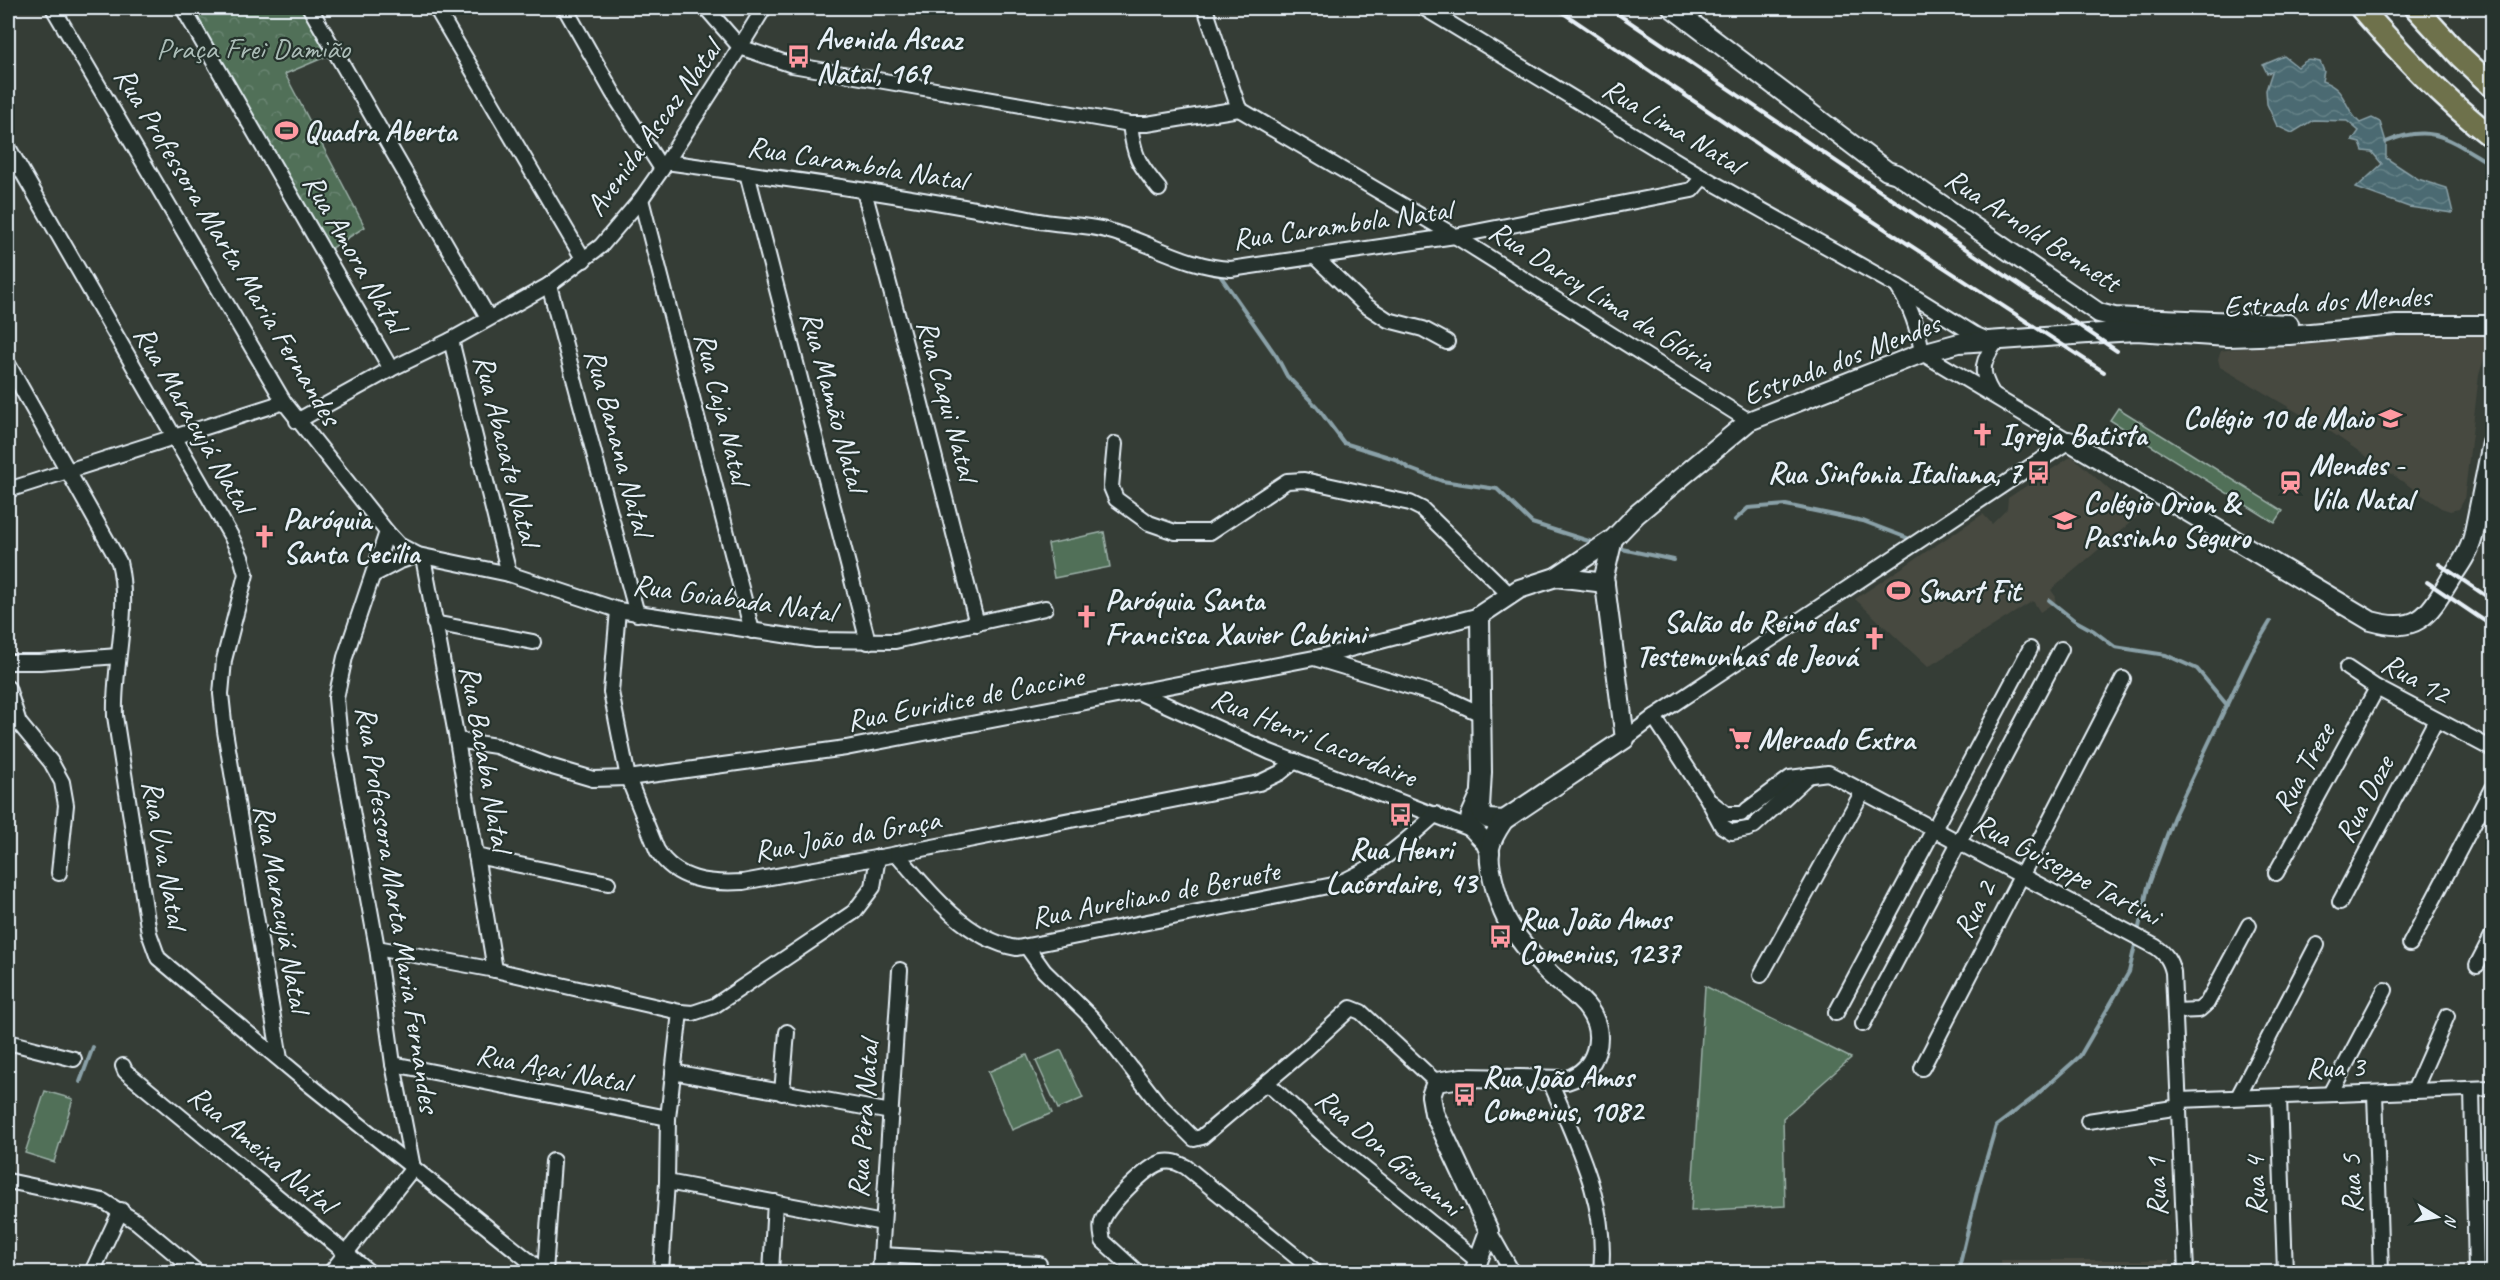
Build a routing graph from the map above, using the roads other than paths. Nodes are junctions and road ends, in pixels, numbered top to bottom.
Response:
1 (53, 8) edge
2 (183, 8) edge
3 (310, 8) edge
4 (436, 8) edge
5 (564, 8) edge
6 (706, 8) edge
7 (764, 8) edge
8 (1205, 8) edge
9 (1424, 8) edge
10 (1672, 8) edge
11 (2361, 8) edge
12 (2416, 8) edge
13 (740, 47) junction
14 (2493, 87) edge
15 (1239, 109) junction
16 (1130, 124) junction
17 (2493, 137) edge
18 (8, 147) edge
19 (664, 166) junction
20 (1887, 171) junction
21 (747, 173) junction
22 (1703, 177) junction
23 (1159, 189) dead end
24 (864, 191) junction
25 (641, 199) junction
26 (1455, 237) junction
27 (1315, 257) junction
28 (584, 260) junction
29 (549, 285) junction
30 (1897, 286) junction
31 (488, 317) junction
32 (2493, 325) edge
33 (2369, 327) junction
34 (2088, 334) junction
35 (451, 340) junction
36 (1993, 340) junction
37 (1447, 342) dead end
38 (1922, 353) junction
39 (8, 364) edge
40 (391, 369) junction
41 (1992, 393) junction
42 (284, 402) junction
43 (297, 421) junction
44 (1749, 421) junction
45 (172, 436) junction
46 (2069, 441) junction
47 (2493, 443) edge
48 (1115, 444) dead end
49 (68, 471) junction
50 (8, 489) edge
51 (387, 532) junction
52 (1613, 539) junction
53 (421, 556) junction
54 (510, 574) junction
55 (373, 575) junction
56 (1556, 577) junction
57 (1605, 584) junction
58 (1509, 594) junction
59 (1045, 608) dead end
60 (618, 609) junction
61 (637, 614) junction
62 (1480, 615) junction
63 (434, 623) junction
64 (978, 624) junction
65 (752, 631) junction
66 (534, 642) dead end
67 (868, 642) junction
68 (2030, 649) dead end
69 (2061, 649) dead end
70 (118, 656) junction
71 (1314, 658) junction
72 (8, 662) edge
73 (2347, 668) dead end
74 (2123, 679) dead end
75 (8, 688) edge
76 (2377, 688) junction
77 (1138, 692) junction
78 (1481, 714) junction
79 (1654, 717) junction
80 (2436, 720) junction
81 (1625, 739) junction
82 (457, 740) junction
83 (2493, 749) edge
84 (1295, 761) junction
85 (1809, 775) junction
86 (628, 778) junction
87 (2493, 788) edge
88 (1863, 791) junction
89 (1480, 796) junction
90 (1707, 798) junction
91 (1436, 814) junction
92 (1504, 820) junction
93 (1934, 829) junction
94 (1484, 839) junction
95 (1960, 843) junction
96 (897, 854) junction
97 (476, 856) junction
98 (878, 857) junction
99 (59, 873) dead end
100 (2276, 873) dead end
101 (2022, 874) junction
102 (608, 883) dead end
103 (2340, 902) dead end
104 (2249, 925) dead end
105 (2493, 936) edge
106 (2410, 944) dead end
107 (2317, 945) dead end
108 (1027, 947) junction
109 (377, 948) junction
110 (2477, 965) dead end
111 (495, 969) junction
112 (900, 970) dead end
113 (1761, 975) dead end
114 (2385, 990) dead end
115 (2175, 1011) junction
116 (680, 1012) junction
117 (1836, 1013) dead end
118 (2447, 1016) dead end
119 (1863, 1024) dead end
120 (787, 1032) dead end
121 (8, 1042) edge
122 (74, 1059) dead end
123 (280, 1059) junction
124 (393, 1064) junction
125 (123, 1066) dead end
126 (1922, 1068) dead end
127 (673, 1072) junction
128 (1550, 1081) junction
129 (1436, 1082) junction
130 (1266, 1083) junction
131 (2493, 1088) edge
132 (2472, 1089) junction
133 (2414, 1091) junction
134 (782, 1093) junction
135 (2375, 1093) junction
136 (2330, 1094) junction
137 (2238, 1097) junction
138 (2280, 1097) junction
139 (2179, 1103) junction
140 (891, 1112) junction
141 (668, 1118) junction
142 (2088, 1121) dead end
143 (553, 1161) dead end
144 (413, 1168) junction
145 (8, 1181) edge
146 (667, 1182) junction
147 (775, 1202) junction
148 (121, 1210) junction
149 (883, 1224) junction
150 (1489, 1231) junction
151 (347, 1254) junction
152 (882, 1255) junction
153 (1038, 1264) dead end
154 (1476, 1267) edge
155 (1015, 1268) edge
156 (92, 1272) edge
157 (197, 1272) edge
158 (332, 1272) edge
159 (369, 1272) edge
160 (544, 1272) edge
161 (661, 1272) edge
162 (771, 1272) edge
163 (880, 1272) edge
164 (1137, 1272) edge
165 (1316, 1272) edge
166 (1512, 1272) edge
167 (1601, 1272) edge
168 (2186, 1272) edge
169 (2285, 1272) edge
170 (2381, 1272) edge
171 (2476, 1272) edge

1 - 42 street, Rua Professora Marta Maria Fernandes
2 - 40 street, Rua Amora Natal
3 - 31 street
4 - 28 street
5 - 19 street
6 - 13 street
7 - 13 street
8 - 15 street
9 - 22 street, Rua Lima Natal
10 - 20 street, Rua Arnold Bennett
11 - 17 main road
12 - 14 main road
13 - 16 street, Avenida Ascaz Natal
13 - 19 street, Avenida Ascaz Natal
15 - 16 street, Avenida Ascaz Natal
15 - 26 street, Rua Darcy Lima da Glória
16 - 23 street
18 - 45 street, Rua Maracujá Natal
19 - 21 street, Rua Carambola Natal
19 - 25 street, Avenida Ascaz Natal
20 - 33 street, Rua Arnold Bennett
20 - 34 street, Rua Arnold Bennett
21 - 24 street, Rua Carambola Natal
21 - 67 street, Rua Mamão Natal
22 - 26 street, Rua Carambola Natal
22 - 30 street, Rua Lima Natal
24 - 27 street, Rua Carambola Natal
24 - 64 street, Rua Caqui Natal
25 - 28 street, Avenida Ascaz Natal
25 - 65 street, Rua Caja Natal
26 - 27 street, Rua Carambola Natal
26 - 44 street, Rua Darcy Lima da Glória
27 - 37 street
28 - 29 street, Avenida Ascaz Natal
29 - 31 street, Avenida Ascaz Natal
29 - 61 street, Rua Banana Natal
30 - 36 street, Rua Lima Natal
30 - 38 street
31 - 35 street, Avenida Ascaz Natal
32 - 33 street, Estrada dos Mendes
33 - 34 street, Estrada dos Mendes
34 - 36 street, Estrada dos Mendes
35 - 40 street, Avenida Ascaz Natal
35 - 54 street, Rua Abacate Natal
36 - 38 street, Estrada dos Mendes
36 - 41 street
38 - 41 street
38 - 44 street, Estrada dos Mendes
39 - 49 street, Rua Uva Natal
40 - 43 street, Avenida Ascaz Natal
41 - 46 street
42 - 43 street, Rua Professora Marta Maria Fernandes
42 - 45 street
43 - 51 street, Rua Professora Marta Maria Fernandes
44 - 52 street, Estrada dos Mendes
45 - 49 street
45 - 123 street, Rua Maracujá Natal
46 - 47 street
46 - 79 street
48 - 58 street
49 - 50 street
49 - 70 street, Rua Uva Natal
51 - 53 street, Rua Goiabada Natal
51 - 55 street, Rua Professora Marta Maria Fernandes
52 - 56 street, Estrada dos Mendes
52 - 57 street
53 - 54 street, Rua Goiabada Natal
53 - 55 street
53 - 63 street, Rua Bacaba Natal
54 - 60 street, Rua Goiabada Natal
55 - 109 street, Rua Professora Marta Maria Fernandes
56 - 57 street
56 - 58 street, Estrada dos Mendes
57 - 81 street
58 - 62 street, Estrada dos Mendes
59 - 64 street, Rua Goiabada Natal
60 - 61 street, Rua Goiabada Natal
60 - 86 street, Rua João da Graça
61 - 65 street, Rua Goiabada Natal
62 - 71 street, Estrada dos Mendes
62 - 78 street
63 - 66 street
63 - 82 street, Rua Bacaba Natal
64 - 67 street, Rua Goiabada Natal
65 - 67 street, Rua Goiabada Natal
68 - 93 street
69 - 95 street
70 - 72 street
70 - 123 street, Rua Uva Natal
71 - 77 street, Rua Euridice de Caccine
71 - 78 street, Rua Euridice de Caccine
73 - 76 street, Rua 12
74 - 101 street, Rua 2
75 - 99 street
76 - 80 street, Rua 12
76 - 100 street, Rua Treze
77 - 84 street, Rua Henri Lacordaire
77 - 86 street, Rua Euridice de Caccine
78 - 89 street
79 - 81 street
79 - 90 street, Rua Guiseppe Tartini
80 - 83 street, Rua 12
80 - 103 street, Rua Doze
81 - 92 street
82 - 86 street, Rua Euridice de Caccine
82 - 97 street, Rua Bacaba Natal
84 - 91 street, Rua Henri Lacordaire
84 - 96 street, Rua João da Graça
85 - 88 street, Rua Guiseppe Tartini
85 - 90 street, Rua Guiseppe Tartini
85 - 90 street, Rua Guiseppe Tartini
86 - 98 street, Rua João da Graça
87 - 106 street
88 - 93 street, Rua Guiseppe Tartini
88 - 113 street
89 - 92 street
89 - 94 street
91 - 94 street, Rua Henri Lacordaire
91 - 108 street, Rua Aureliano de Beruete
92 - 94 street
93 - 95 street, Rua Guiseppe Tartini
93 - 117 street
94 - 128 street
95 - 101 street, Rua Guiseppe Tartini
95 - 119 street
96 - 98 street, Rua João da Graça
96 - 108 street, Rua Aureliano de Beruete
97 - 102 street
97 - 111 street, Rua Bacaba Natal
98 - 116 street
101 - 115 street, Rua Guiseppe Tartini
101 - 126 street, Rua 2
104 - 115 street
105 - 110 street
107 - 137 street
108 - 130 street
109 - 111 street
109 - 124 street, Rua Professora Marta Maria Fernandes
111 - 116 street
112 - 140 street, Rua Pêra Natal
114 - 136 street
115 - 139 street, Rua Guiseppe Tartini
116 - 127 street
118 - 133 street
120 - 134 street
121 - 122 street
123 - 144 street, Rua Uva Natal
124 - 141 street, Rua Açaí Natal
124 - 144 street, Rua Professora Marta Maria Fernandes
125 - 151 street, Rua Ameixa Natal
127 - 134 street
127 - 141 street
128 - 129 street
128 - 167 street
129 - 130 street
129 - 150 street
130 - 154 street, Rua Don Giovanni
131 - 132 street, Rua 3
132 - 133 street, Rua 3
132 - 171 street
133 - 135 street, Rua 3
134 - 140 street
135 - 136 street, Rua 3
135 - 170 street, Rua 5
136 - 138 street, Rua 3
137 - 138 street, Rua 3
137 - 139 street, Rua 3
138 - 169 street, Rua 4
139 - 142 street, Rua 3
139 - 168 street, Rua 1
140 - 149 street, Rua Pêra Natal
141 - 146 street
143 - 160 street
144 - 151 street
144 - 160 street, Rua Uva Natal
145 - 148 street
146 - 147 street
146 - 161 street
147 - 149 street
147 - 162 street
148 - 156 street
148 - 157 street
149 - 152 street, Rua Pêra Natal
150 - 154 street
150 - 166 street
151 - 158 street
151 - 159 street, Rua Ameixa Natal
152 - 155 street
152 - 163 street, Rua Pêra Natal
153 - 155 street
164 - 165 street

